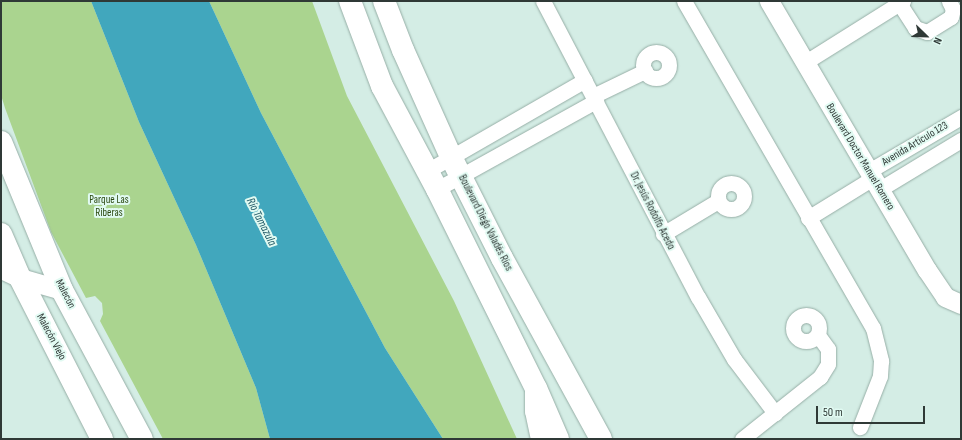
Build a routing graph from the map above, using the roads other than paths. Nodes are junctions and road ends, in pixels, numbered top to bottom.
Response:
1 (350, 1) edge
2 (384, 1) edge
3 (543, 1) edge
4 (684, 1) edge
5 (769, 1) edge
6 (949, 1) edge
7 (901, 2) edge
8 (804, 63) junction
9 (645, 71) dead end
10 (585, 80) junction
11 (595, 98) junction
12 (961, 117) edge
13 (961, 140) edge
14 (1, 142) edge
15 (456, 166) junction
16 (874, 179) junction
17 (432, 180) junction
18 (718, 201) dead end
19 (808, 218) junction
20 (1, 234) edge
21 (663, 234) junction
22 (10, 273) edge
23 (62, 290) junction
24 (961, 304) edge
25 (818, 334) dead end
26 (536, 389) junction
27 (774, 413) junction
28 (860, 427) dead end
29 (102, 439) edge
30 (142, 439) edge
31 (542, 439) edge
32 (558, 439) edge
33 (601, 439) edge
34 (742, 439) edge

1 - 17 main road
2 - 15 main road, Boulevard Diego Valadés Ríos
3 - 10 street, Dr. Jesús Rodolfo Acedo
4 - 19 street
5 - 8 street, Boulevard Doctor Manuel Romero
6 - 7 street
7 - 8 street
8 - 16 street, Boulevard Doctor Manuel Romero
9 - 11 street
10 - 11 street, Dr. Jesús Rodolfo Acedo
10 - 15 street
11 - 15 street
11 - 21 street, Dr. Jesús Rodolfo Acedo
12 - 16 street, Avenida Artículo 123
13 - 16 street, Avenida Artículo 123
14 - 23 main road, Malecón
15 - 17 street
15 - 17 street
15 - 33 main road, Boulevard Diego Valadés Ríos
16 - 19 street
16 - 24 street, Boulevard Doctor Manuel Romero
17 - 26 main road
18 - 21 street
19 - 28 street
20 - 22 main road, Malecón Viejo
21 - 27 street, Dr. Jesús Rodolfo Acedo
22 - 23 street
22 - 29 main road, Malecón Viejo
23 - 30 main road, Malecón
25 - 27 street
26 - 31 main road
26 - 32 main road
27 - 34 street

